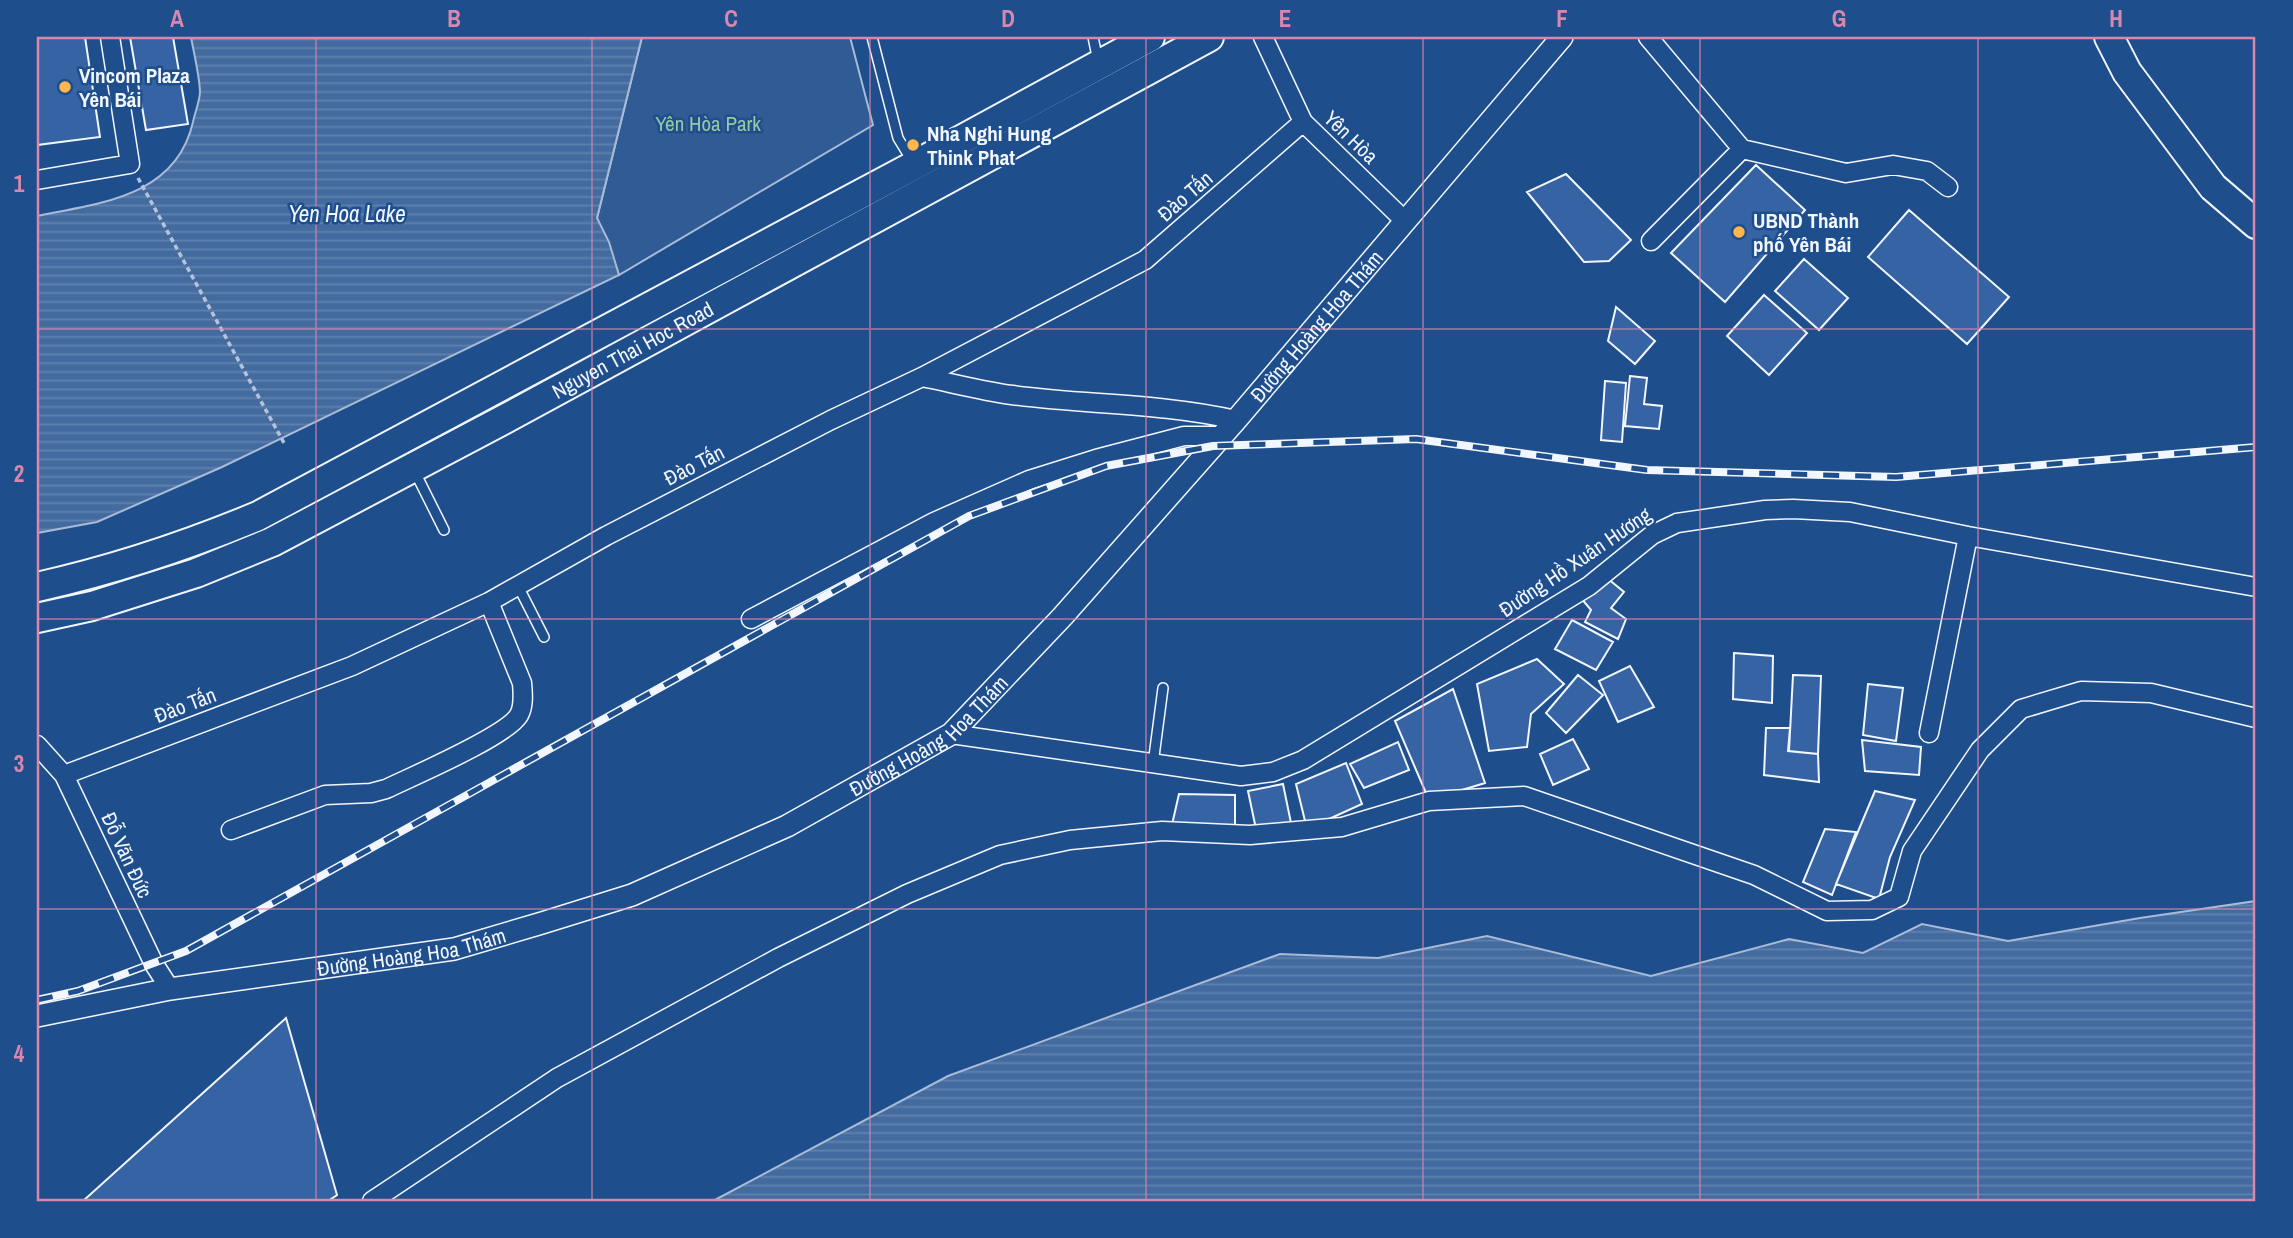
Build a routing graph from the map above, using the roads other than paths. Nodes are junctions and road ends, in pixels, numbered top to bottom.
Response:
1 (110, 37) edge
2 (872, 37) edge
3 (1093, 37) edge
4 (1150, 37) edge
5 (1209, 37) edge
6 (1263, 37) edge
7 (1562, 37) edge
8 (1648, 37) edge
9 (2109, 37) edge
10 (1099, 66) junction
11 (1303, 122) junction
12 (1742, 149) junction
13 (923, 177) junction
14 (37, 180) edge
15 (1948, 187) dead end
16 (1405, 221) junction
17 (2256, 224) edge
18 (1651, 241) dead end
19 (922, 377) junction
20 (1229, 428) junction
21 (412, 467) junction
22 (444, 530) dead end
23 (1968, 536) junction
24 (517, 586) junction
25 (37, 587) edge
26 (2256, 587) edge
27 (489, 602) junction
28 (37, 618) edge
29 (751, 619) dead end
30 (544, 637) dead end
31 (1163, 688) dead end
32 (2256, 718) edge
33 (1929, 733) dead end
34 (951, 734) junction
35 (37, 744) edge
36 (1153, 764) junction
37 (64, 775) junction
38 (230, 830) dead end
39 (170, 989) junction
40 (37, 1016) edge
41 (372, 1201) edge

1 - 14 street
2 - 13 lane
3 - 10 lane
4 - 10 main road, Nguyen Thai Hoc Road
5 - 13 main road, Nguyen Thai Hoc Road
6 - 11 street, Yên Hòa
7 - 16 street, Đường Hoàng Hoa Thám
8 - 12 street
9 - 17 main road
10 - 13 main road, Nguyen Thai Hoc Road
11 - 16 street, Yên Hòa
11 - 19 street, Đào Tấn
12 - 15 street
12 - 18 street
13 - 21 main road, Nguyen Thai Hoc Road
13 - 25 main road, Nguyen Thai Hoc Road
16 - 20 street, Đường Hoàng Hoa Thám
19 - 20 street
19 - 24 street, Đào Tấn
20 - 29 street
20 - 34 street, Đường Hoàng Hoa Thám
21 - 22 lane
21 - 28 main road, Nguyen Thai Hoc Road
23 - 26 street, Đường Hồ Xuân Hương
23 - 33 street
23 - 36 street, Đường Hồ Xuân Hương
24 - 27 street, Đào Tấn
24 - 30 lane
27 - 37 street, Đào Tấn
27 - 38 street
31 - 36 lane
32 - 41 street
34 - 36 street, Đường Hồ Xuân Hương
34 - 39 street, Đường Hoàng Hoa Thám
35 - 37 street, Đỗ Văn Đức
37 - 39 street, Đỗ Văn Đức
39 - 40 street, Đường Hoàng Hoa Thám

